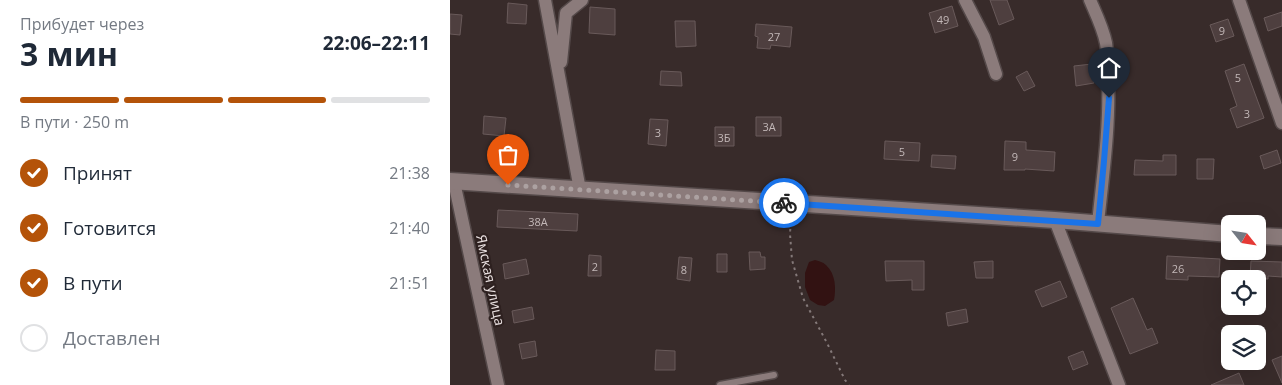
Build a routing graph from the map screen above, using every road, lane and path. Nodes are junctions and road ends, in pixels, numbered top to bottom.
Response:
1 (545, 0) edge
2 (582, 0) edge
3 (965, 0) edge
4 (1090, 0) edge
5 (1239, 0) edge
6 (996, 74) dead end
7 (559, 76) junction
8 (1282, 123) edge
9 (452, 182) edge
10 (580, 190) junction
11 (791, 203) junction
12 (1055, 220) junction
13 (1098, 224) junction
14 (1221, 233) edge
15 (1266, 237) edge
16 (1282, 238) edge
17 (774, 375) dead end
18 (498, 385) edge
19 (720, 385) edge
20 (849, 385) edge
21 (1119, 385) edge

1 - 7 street
2 - 7 street
3 - 6 street
4 - 13 street
5 - 8 street
7 - 10 street
9 - 10 street
9 - 18 street, Ямская улица
10 - 11 street
11 - 12 street
11 - 20 path
12 - 13 street
12 - 21 street
13 - 14 street
15 - 16 street
17 - 19 lane

